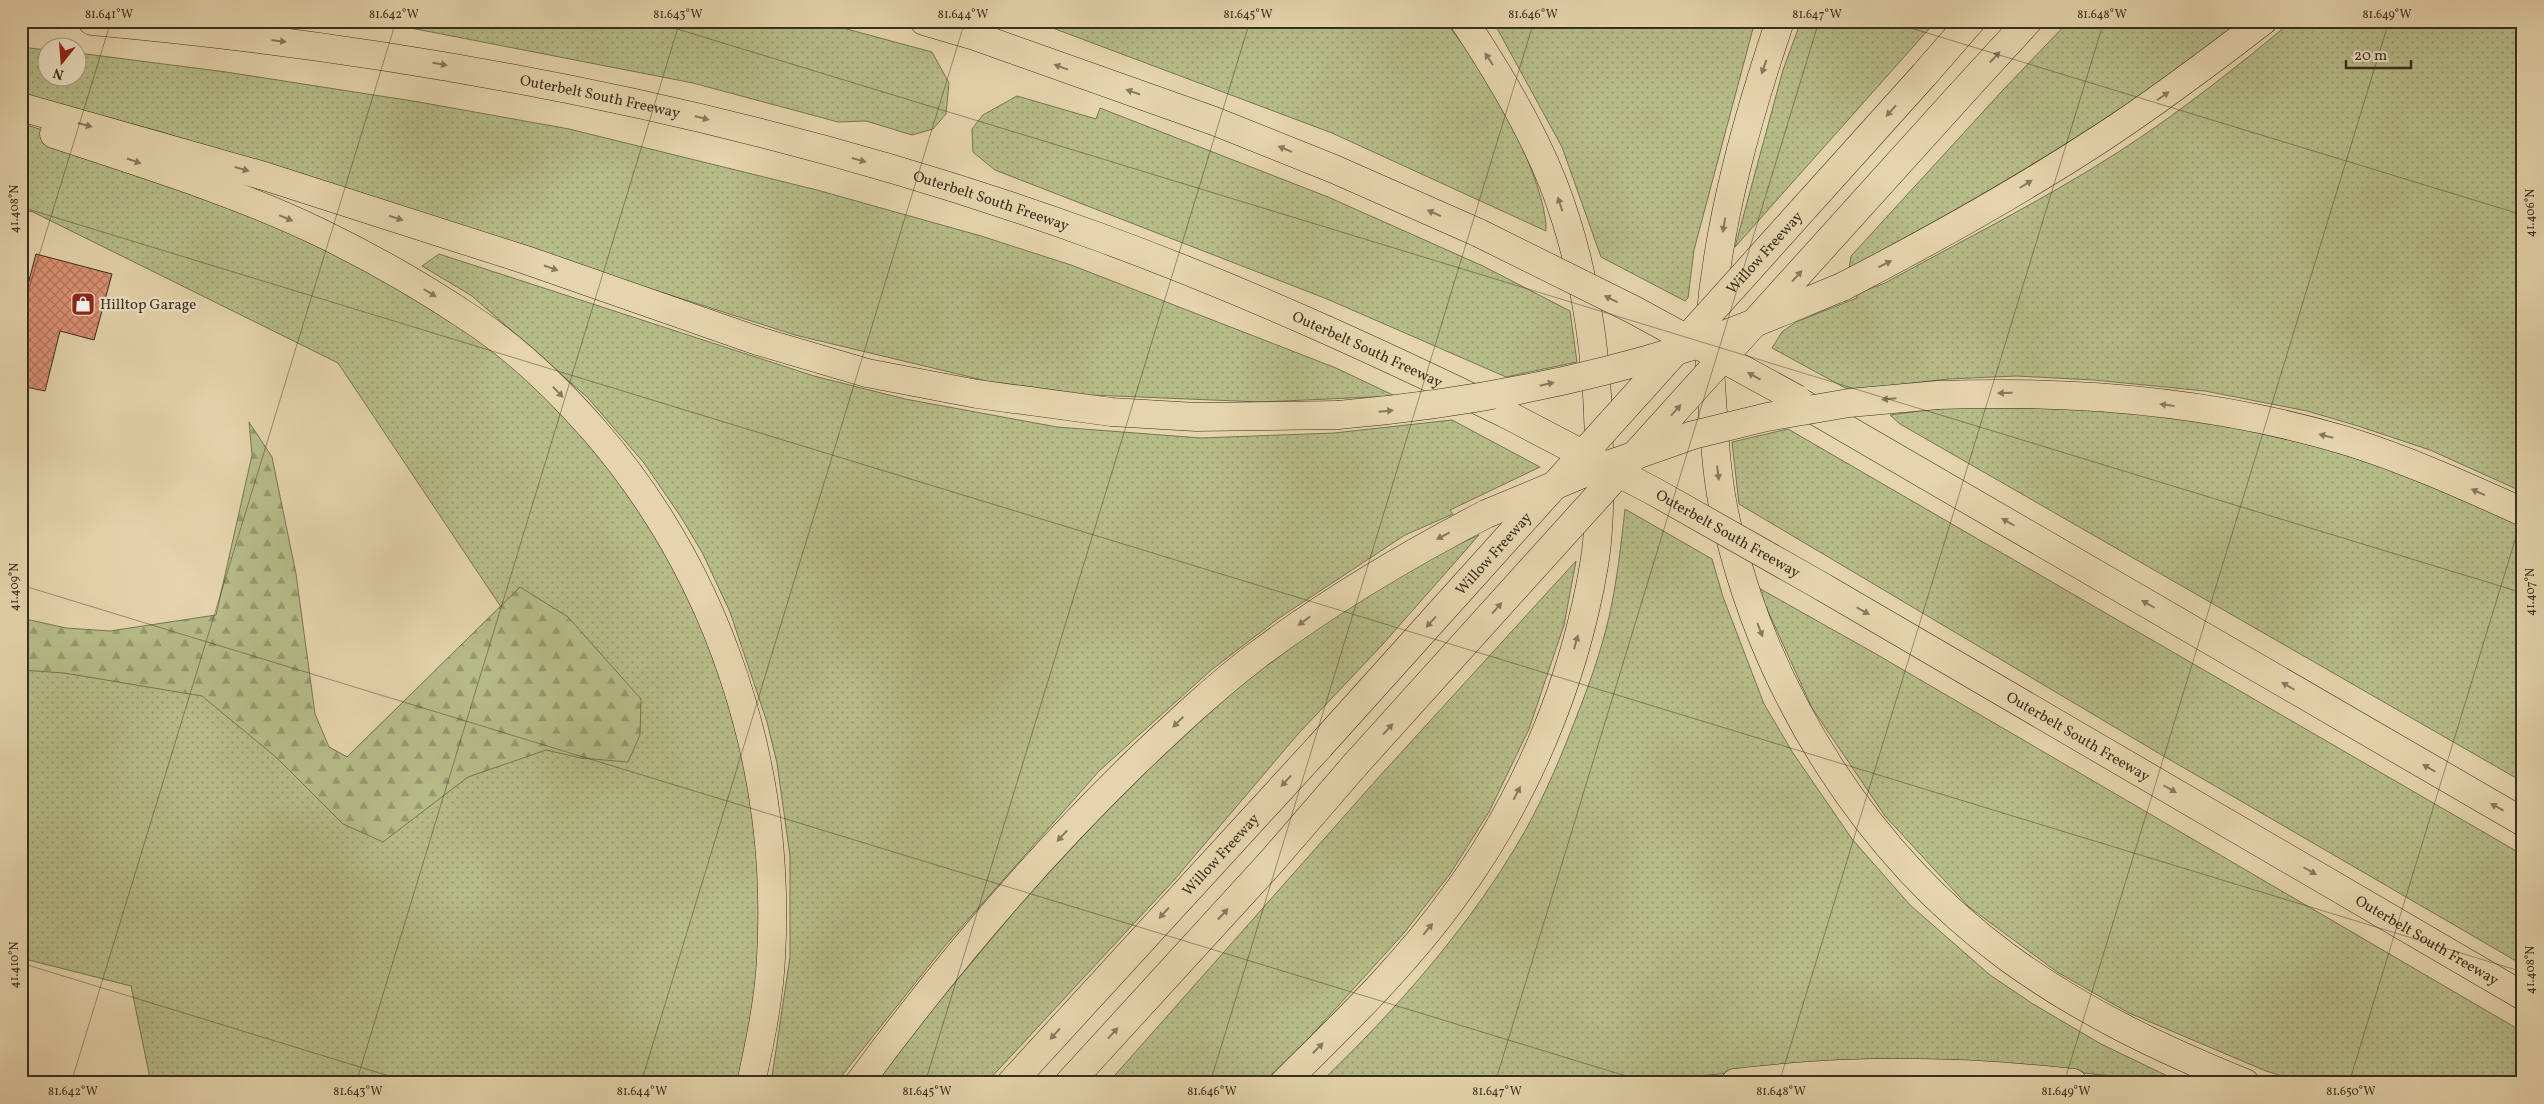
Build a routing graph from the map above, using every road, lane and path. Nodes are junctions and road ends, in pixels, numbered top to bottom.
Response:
1 (92, 21) edge
2 (188, 21) edge
3 (924, 21) edge
4 (1464, 21) edge
5 (1780, 21) edge
6 (1971, 21) edge
7 (2028, 21) edge
8 (2263, 21) edge
9 (245, 36) junction
10 (21, 107) edge
11 (21, 124) edge
12 (2523, 512) edge
13 (2523, 822) edge
14 (2523, 996) edge
15 (751, 1083) edge
16 (859, 1083) edge
17 (1010, 1083) edge
18 (1069, 1083) edge
19 (1284, 1083) edge
20 (1735, 1083) edge
21 (2073, 1083) edge
22 (2245, 1083) edge

1 - 9 highway, Outerbelt South Freeway
2 - 9 highway
13 -> 3 highway, bridge
19 -> 4 highway
5 -> 22 highway
6 -> 17 highway, Willow Freeway, bridge
18 -> 7 highway, bridge
10 -> 8 highway, bridge
9 -> 14 highway, Outerbelt South Freeway, bridge
11 -> 15 highway
12 -> 16 highway, bridge
20 - 21 highway

